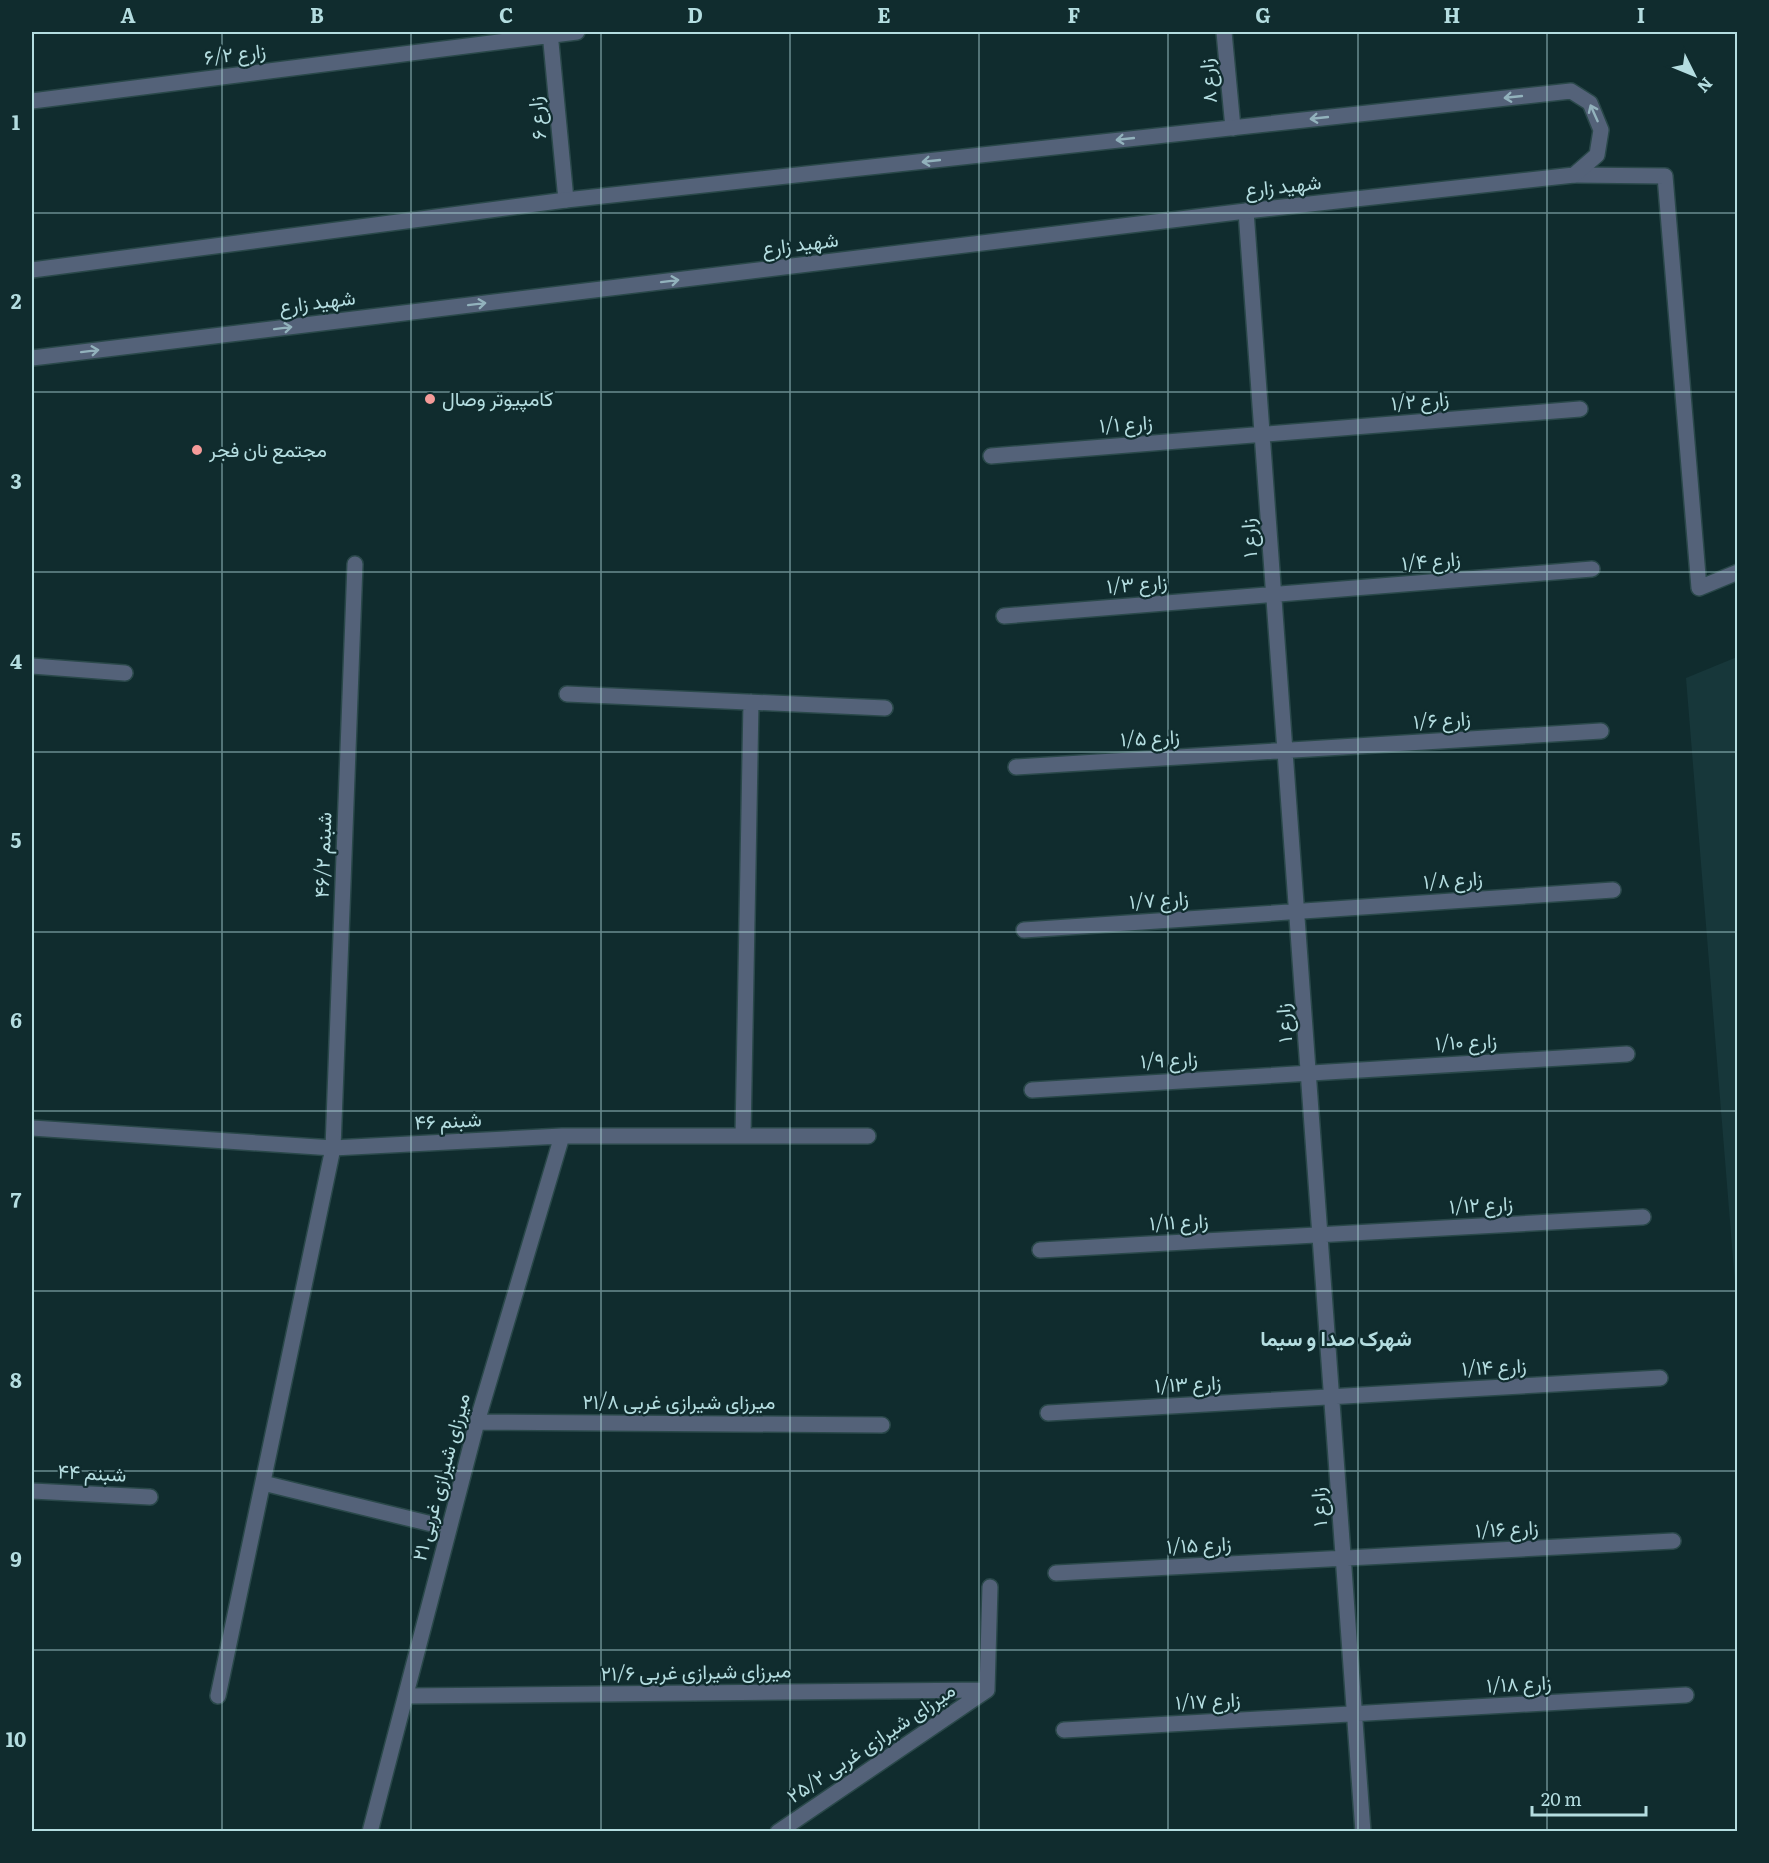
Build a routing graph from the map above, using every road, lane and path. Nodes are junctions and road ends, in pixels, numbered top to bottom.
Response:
1 (577, 32) edge
2 (1224, 32) edge
3 (550, 33) edge
4 (32, 100) edge
5 (1233, 128) junction
6 (1574, 175) junction
7 (566, 200) junction
8 (1246, 211) junction
9 (32, 270) edge
10 (32, 358) edge
11 (1580, 409) dead end
12 (1263, 435) junction
13 (991, 456) dead end
14 (355, 564) dead end
15 (1592, 569) dead end
16 (1737, 572) edge
17 (1274, 594) junction
18 (1004, 616) dead end
19 (32, 666) edge
20 (125, 673) dead end
21 (567, 694) dead end
22 (751, 702) junction
23 (885, 708) dead end
24 (1601, 731) dead end
25 (1286, 751) junction
26 (1016, 767) dead end
27 (1613, 890) dead end
28 (1297, 911) junction
29 (1024, 930) dead end
30 (1627, 1054) dead end
31 (1309, 1073) junction
32 (1032, 1090) dead end
33 (32, 1128) edge
34 (562, 1136) junction
35 (744, 1136) junction
36 (868, 1136) dead end
37 (333, 1148) junction
38 (1643, 1217) dead end
39 (1320, 1235) junction
40 (1040, 1250) dead end
41 (1660, 1378) dead end
42 (1332, 1397) junction
43 (1048, 1413) dead end
44 (477, 1422) junction
45 (882, 1425) dead end
46 (263, 1483) junction
47 (32, 1491) edge
48 (150, 1497) dead end
49 (436, 1526) dead end
50 (1673, 1541) dead end
51 (1344, 1558) junction
52 (1056, 1573) dead end
53 (990, 1587) dead end
54 (987, 1690) junction
55 (1686, 1695) dead end
56 (218, 1696) dead end
57 (406, 1696) junction
58 (1354, 1714) junction
59 (1064, 1730) dead end
60 (370, 1832) edge
61 (778, 1832) edge
62 (1363, 1832) edge

1 - 3 street, ۶/۲ زارع
2 - 5 street, ۸ زارع
3 - 4 street, ۶/۲ زارع
3 - 7 street, ۶ زارع
6 -> 5 street
5 -> 7 street
6 - 8 street, شهید زارع
6 - 16 street, شهید زارع
7 - 9 street
10 -> 8 street, شهید زارع
8 - 12 street, ۱ زارع
11 - 12 street, ۱/۲ زارع
12 - 13 street, ۱/۱ زارع
12 - 17 street, ۱ زارع
14 - 37 street, ۴۶/۲ شبنم
15 - 17 street, ۱/۴ زارع
17 - 18 street, ۱/۳ زارع
17 - 25 street, ۱ زارع
19 - 20 street
21 - 22 street
22 - 23 street
22 - 35 street
24 - 25 street, ۱/۶ زارع
25 - 26 street, ۱/۵ زارع
25 - 28 street, ۱ زارع
27 - 28 street, ۱/۸ زارع
28 - 29 street, ۱/۷ زارع
28 - 31 street, ۱ زارع
30 - 31 street, ۱/۱۰ زارع
31 - 32 street, ۱/۹ زارع
31 - 39 street, ۱ زارع
33 - 37 street, ۴۶ شبنم
34 - 35 street, ۴۶ شبنم
34 - 37 street, ۴۶ شبنم
34 - 44 street, ۲۱ میرزای شیرازی غربی
35 - 36 street, ۴۶ شبنم
37 - 46 street, ۴۶/۲ شبنم
38 - 39 street, ۱/۱۲ زارع
39 - 40 street, ۱/۱۱ زارع
39 - 42 street, ۱ زارع
41 - 42 street, ۱/۱۴ زارع
42 - 43 street, ۱/۱۳ زارع
42 - 51 street, ۱ زارع
44 - 45 street, ۲۱/۸ میرزای شیرازی غربی
44 - 57 street, ۲۱ میرزای شیرازی غربی
46 - 49 street
46 - 56 street, ۴۶/۲ شبنم
47 - 48 street, شبنم ۴۴
50 - 51 street, ۱/۱۶ زارع
51 - 52 street, ۱/۱۵ زارع
51 - 58 street, ۱ زارع
53 - 54 street
54 - 57 street, ۲۱/۶ میرزای شیرازی غربی
54 - 61 street, ۲۵/۲ میرزای شیرازی غربی
55 - 58 street, ۱/۱۸ زارع
57 - 60 street, ۲۱ میرزای شیرازی غربی
58 - 59 street, ۱/۱۷ زارع
58 - 62 street, ۱ زارع

